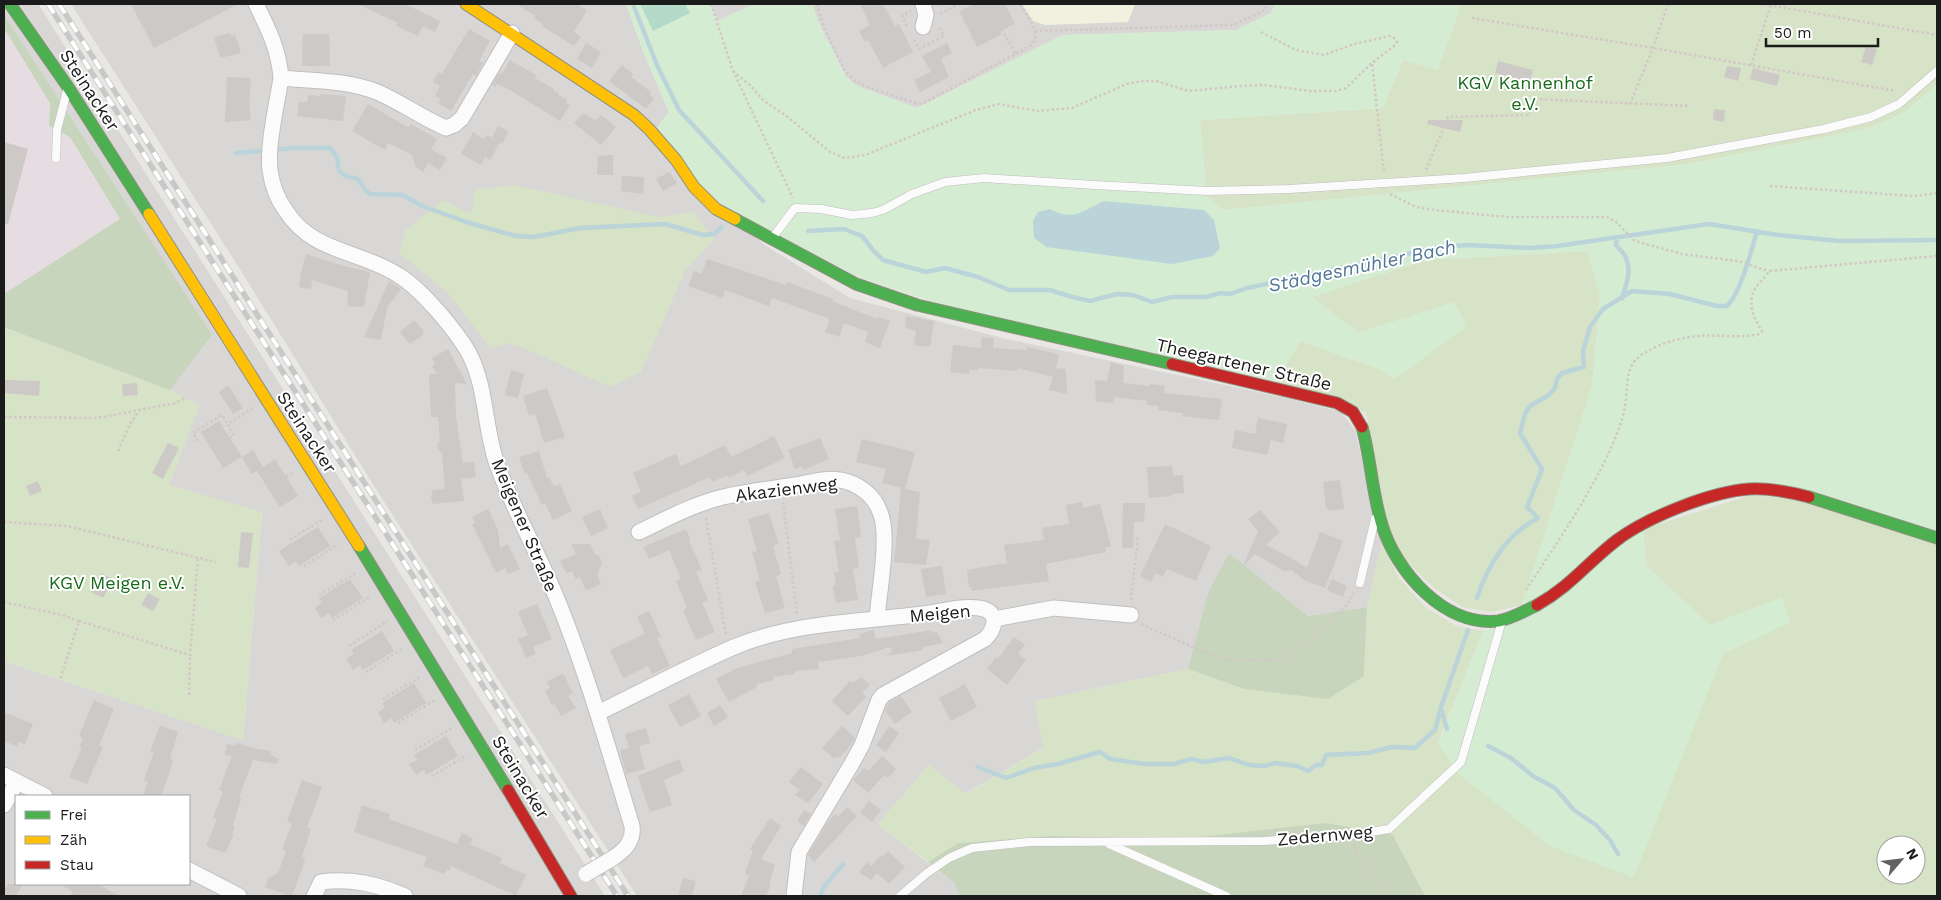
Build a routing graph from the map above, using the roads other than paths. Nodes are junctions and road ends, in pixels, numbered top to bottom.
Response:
1 (10, 4) edge
2 (256, 4) edge
3 (466, 4) edge
4 (923, 4) edge
5 (923, 27) dead end
6 (512, 33) junction
7 (1937, 71) edge
8 (281, 78) junction
9 (68, 87) junction
10 (56, 158) dead end
11 (772, 239) junction
12 (1377, 510) junction
13 (638, 532) dead end
14 (1937, 538) edge
15 (1360, 583) road end
16 (1131, 615) road end
17 (878, 618) junction
18 (994, 619) junction
19 (1502, 620) junction
20 (598, 712) junction
21 (10, 778) edge
22 (43, 795) edge
23 (4, 805) edge
24 (1105, 842) junction
25 (190, 871) edge
26 (568, 891) edge
27 (239, 896) edge
28 (314, 896) edge
29 (405, 896) edge
30 (794, 896) edge
31 (900, 896) edge
32 (1226, 896) edge

1 - 9 street, Steinacker
2 - 8 street, Meigener Straße
3 - 6 street, Theegartener Straße
4 - 5 street
6 - 8 street
6 - 11 street, Theegartener Straße
7 - 11 lane
8 - 20 street, Meigener Straße
9 - 10 lane
9 - 26 street, Steinacker
11 - 12 street, Theegartener Straße
12 - 15 lane
12 - 19 street, Theegartener Straße
13 - 17 street, Akazienweg
14 - 19 street, Theegartener Straße
16 - 18 street
17 - 18 street, Meigen
17 - 20 street, Meigen
18 - 30 street, Meigen
19 - 24 lane, Zedernweg
20 - 26 street, Meigener Straße, bridge
21 - 22 street
21 - 23 street
24 - 31 lane, Zedernweg
24 - 32 lane, Zedernweg
25 - 27 street
28 - 29 street

